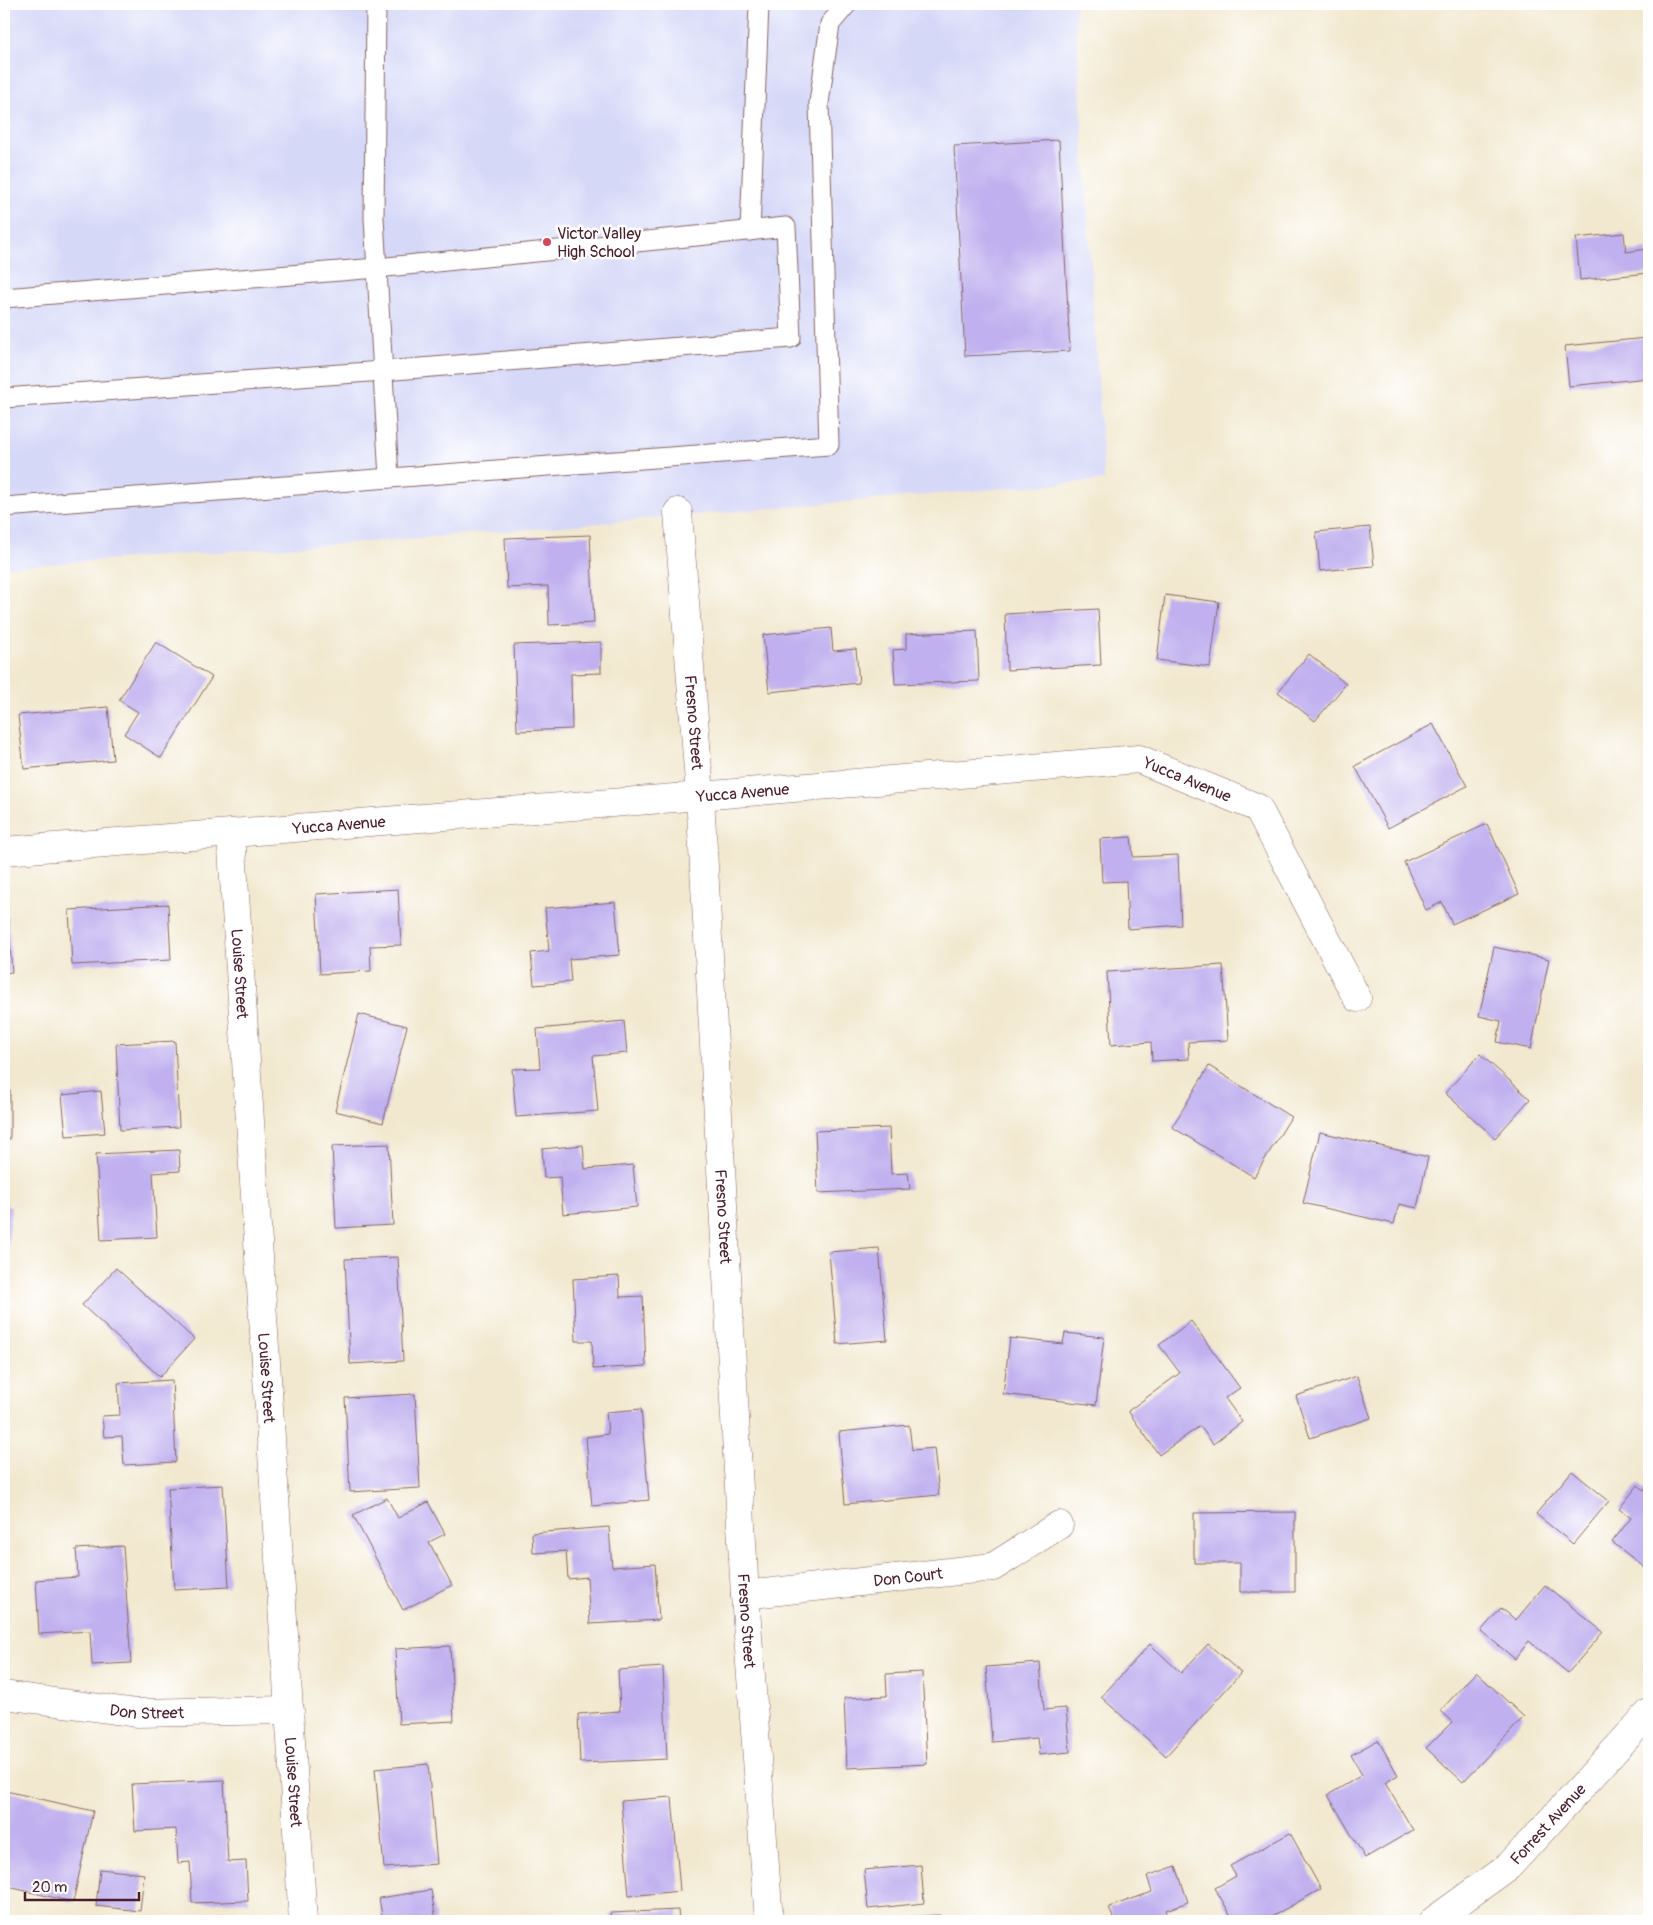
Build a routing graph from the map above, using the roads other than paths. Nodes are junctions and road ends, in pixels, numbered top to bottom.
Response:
1 (376, 4) edge
2 (759, 4) edge
3 (847, 4) edge
4 (750, 231) junction
5 (377, 268) junction
6 (4, 298) edge
7 (383, 371) junction
8 (4, 398) edge
9 (389, 478) junction
10 (4, 507) edge
11 (678, 512) dead end
12 (700, 796) junction
13 (231, 834) junction
14 (4, 851) edge
15 (1357, 998) dead end
16 (1059, 1525) dead end
17 (745, 1595) junction
18 (4, 1695) edge
19 (290, 1710) junction
20 (1649, 1713) edge
21 (302, 1921) edge
22 (768, 1921) edge
23 (1433, 1921) edge

1 - 5 lane
2 - 4 lane
3 - 9 lane
4 - 5 lane
4 - 7 lane
5 - 6 lane
5 - 7 lane
7 - 8 lane
7 - 9 lane
9 - 10 lane
11 - 12 street, Fresno Street
12 - 13 street, Yucca Avenue
12 - 15 street, Yucca Avenue
12 - 17 street, Fresno Street
13 - 14 street, Yucca Avenue
13 - 19 street, Louise Street
16 - 17 street, Don Court
17 - 22 street, Fresno Street
18 - 19 street, Don Street
19 - 21 street, Louise Street
20 - 23 street, Forrest Avenue

